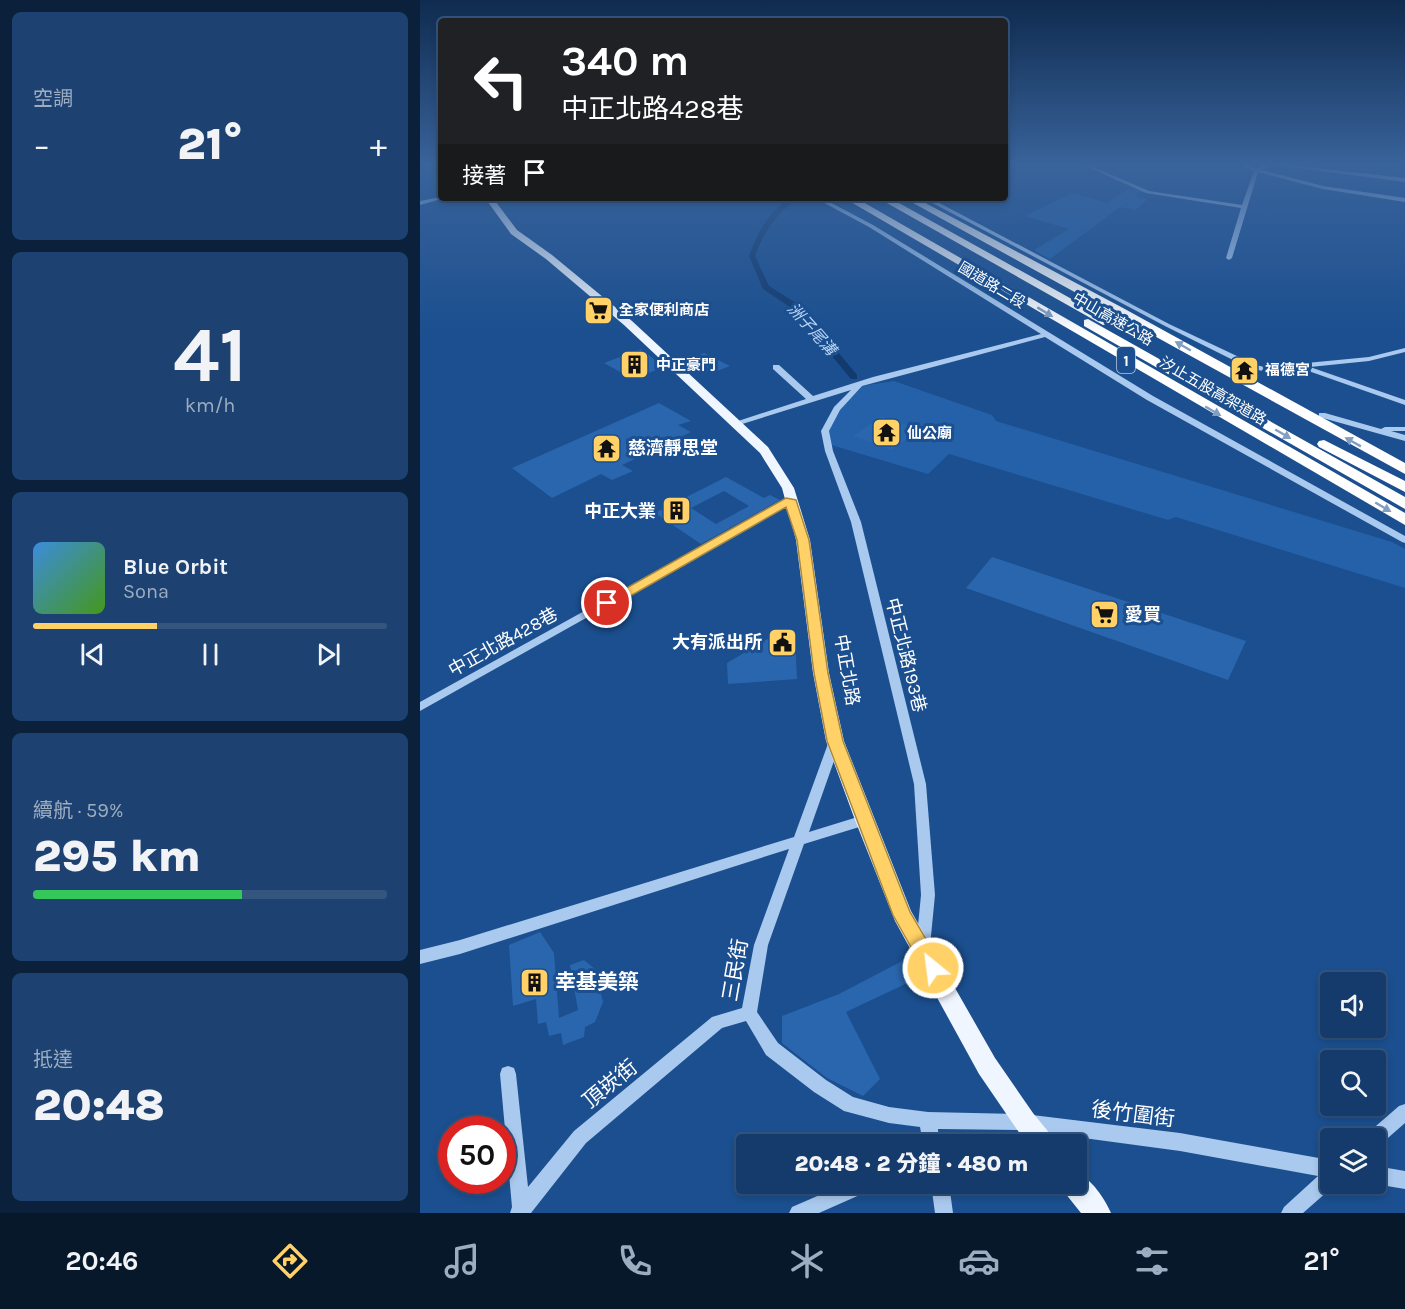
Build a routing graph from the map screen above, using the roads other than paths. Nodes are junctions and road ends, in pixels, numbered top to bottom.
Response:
1 (506, 222) edge
2 (863, 222) edge
3 (890, 222) edge
4 (909, 222) edge
5 (926, 222) edge
6 (953, 222) edge
7 (970, 222) edge
8 (1240, 222) edge
9 (1228, 258) dead end
10 (1047, 334) junction
11 (1403, 352) edge
12 (1300, 366) junction
13 (776, 367) dead end
14 (858, 387) junction
15 (812, 400) junction
16 (1405, 403) edge
17 (1322, 416) dead end
18 (736, 423) junction
19 (1367, 428) junction
20 (1405, 429) edge
21 (1405, 438) edge
22 (1405, 469) edge
23 (1405, 487) edge
24 (790, 500) junction
25 (1405, 504) edge
26 (1405, 520) edge
27 (1405, 540) edge
28 (420, 707) edge
29 (835, 741) junction
30 (864, 820) junction
31 (801, 840) junction
32 (922, 948) junction
33 (420, 957) edge
34 (749, 1013) junction
35 (508, 1074) dead end
36 (1405, 1112) edge
37 (928, 1120) junction
38 (1024, 1122) junction
39 (1386, 1128) edge
40 (930, 1134) edge
41 (1034, 1134) edge
42 (1320, 1167) edge
43 (1386, 1177) edge
44 (1405, 1180) edge
45 (1320, 1186) edge
46 (842, 1194) edge
47 (941, 1194) edge
48 (1082, 1194) edge
49 (521, 1212) edge
50 (798, 1213) edge
51 (944, 1213) edge
52 (1098, 1213) edge
53 (1290, 1213) edge

1 - 18 main road, 中正北路
2 - 10 street, 國道路二段
3 -> 26 highway, 汐止五股高架道路 / 1
4 -> 25 highway, 中山高速公路 / 1
5 - 23 highway, 中山高速公路 / 1
22 -> 6 highway, 汐止五股高架道路 / 1
7 - 12 street
8 - 9 street
10 - 14 street
10 - 27 street, 國道路二段
11 - 12 street
12 - 16 street
13 - 15 street
14 - 15 street
14 - 32 street, 中正北路193巷
15 - 18 street
17 - 19 street
18 - 24 main road, 中正北路
19 - 20 street
19 - 21 street
24 - 28 street, 中正北路428巷
24 - 29 main road, 中正北路
29 - 30 main road, 中正北路
29 - 31 street, 三民街
30 - 31 street
30 - 32 main road, 中正北路
31 - 33 street
31 - 34 street, 三民街
32 - 38 main road, 中正北路
34 - 37 street, 三民街
34 - 49 street, 頂崁街
35 - 49 street
36 - 39 street
37 - 38 street, 後竹圍街
37 - 40 street
38 - 41 main road, 中正北路
38 - 42 street, 後竹圍街
43 - 44 street
45 - 53 street
46 - 50 street
47 - 51 street
48 - 52 main road

